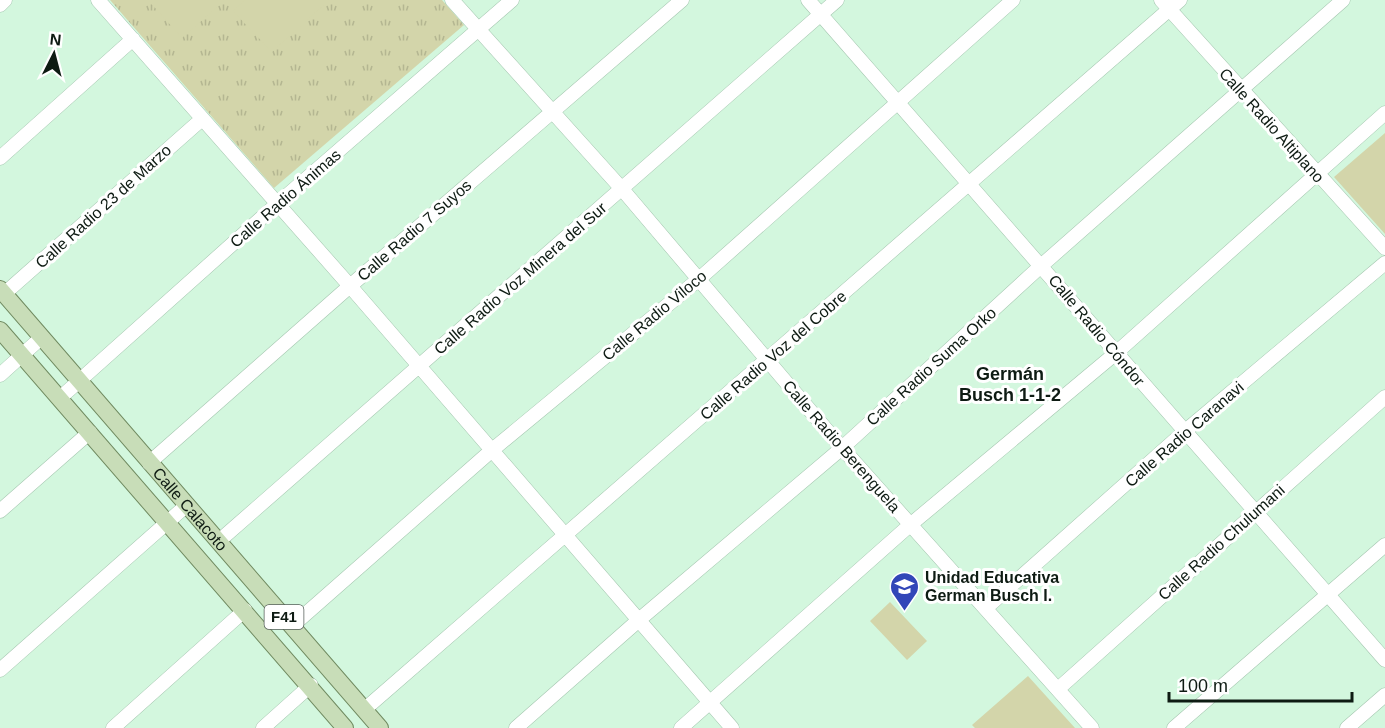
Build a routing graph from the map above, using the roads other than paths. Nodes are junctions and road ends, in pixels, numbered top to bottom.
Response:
1 (5, 0) edge
2 (98, 0) edge
3 (452, 0) edge
4 (512, 0) edge
5 (682, 0) edge
6 (808, 0) edge
7 (837, 0) edge
8 (1013, 0) edge
9 (1180, 0) edge
10 (1343, 0) edge
11 (0, 4) edge
12 (1165, 5) edge
13 (820, 14) junction
14 (478, 31) junction
15 (133, 39) junction
16 (1241, 92) junction
17 (898, 102) junction
18 (551, 111) junction
19 (1385, 113) edge
20 (202, 119) junction
21 (0, 158) edge
22 (1316, 173) junction
23 (971, 184) junction
24 (622, 189) junction
25 (276, 205) junction
26 (1385, 248) edge
27 (1385, 263) edge
28 (1042, 265) junction
29 (699, 279) junction
30 (350, 286) junction
31 (2, 291) edge
32 (0, 330) edge
33 (42, 337) junction
34 (1116, 353) junction
35 (22, 355) junction
36 (768, 360) junction
37 (419, 366) junction
38 (0, 375) edge
39 (80, 381) junction
40 (1385, 397) edge
41 (60, 398) junction
42 (90, 432) junction
43 (1184, 432) junction
44 (842, 448) junction
45 (491, 451) junction
46 (149, 463) junction
47 (187, 505) junction
48 (0, 511) edge
49 (1254, 512) junction
50 (166, 523) junction
51 (910, 525) junction
52 (567, 536) junction
53 (219, 542) junction
54 (1385, 545) edge
55 (1328, 594) junction
56 (986, 608) junction
57 (245, 610) junction
58 (640, 619) junction
59 (292, 626) junction
60 (1385, 660) edge
61 (0, 670) edge
62 (311, 686) junction
63 (1058, 689) junction
64 (1385, 695) edge
65 (710, 703) junction
66 (365, 710) junction
67 (113, 728) edge
68 (263, 728) edge
69 (345, 728) edge
70 (380, 728) edge
71 (516, 728) edge
72 (681, 728) edge
73 (732, 728) edge
74 (1092, 728) edge
75 (1174, 728) edge
76 (1347, 728) edge

1 - 11 street
2 - 15 street
3 - 14 street, Calle Radio Berenguela
4 - 14 street, Calle Radio Ánimas
5 - 18 street, Calle Radio 7 Suyos
6 - 13 street, Calle Radio Cóndor
7 - 13 street, Calle Radio Voz Minera del Sur
8 - 17 street, Calle Radio Viloco
9 - 12 street, Calle Radio Voz del Cobre
10 - 16 street, Calle Radio Suma Orko
12 - 16 street, Calle Radio Altiplano
12 - 23 street, Calle Radio Voz del Cobre
13 - 17 street, Calle Radio Cóndor
13 - 24 street, Calle Radio Voz Minera del Sur
14 - 18 street, Calle Radio Berenguela
14 - 25 street, Calle Radio Ánimas
15 - 20 street
15 - 21 street
16 - 22 street, Calle Radio Altiplano
16 - 28 street, Calle Radio Suma Orko
17 - 23 street, Calle Radio Cóndor
17 - 29 street, Calle Radio Viloco
18 - 24 street, Calle Radio Berenguela
18 - 30 street, Calle Radio 7 Suyos
19 - 22 street
20 - 25 street
20 - 31 street, Calle Radio 23 de Marzo
22 - 26 street, Calle Radio Altiplano
22 - 34 street
23 - 28 street, Calle Radio Cóndor
23 - 36 street, Calle Radio Voz del Cobre
24 - 29 street, Calle Radio Berenguela
24 - 37 street, Calle Radio Voz Minera del Sur
25 - 30 street
25 - 39 street, Calle Radio Ánimas
27 - 43 street, Calle Radio Caranavi
28 - 34 street, Calle Radio Cóndor
28 - 44 street, Calle Radio Suma Orko
29 - 36 street, Calle Radio Berenguela
29 - 45 street, Calle Radio Viloco
30 - 37 street
30 - 46 street, Calle Radio 7 Suyos
31 - 33 main road, Calle Calacoto / F41
32 - 35 main road, Calle Calacoto / F41
33 - 35 street
33 - 39 main road, Calle Calacoto / F41
34 - 43 street, Calle Radio Cóndor
34 - 51 street
35 - 38 street
35 - 41 main road, Calle Calacoto / F41
36 - 44 street, Calle Radio Berenguela
36 - 52 street, Calle Radio Voz del Cobre
37 - 45 street
37 - 53 street, Calle Radio Voz Minera del Sur
39 - 41 street, Calle Radio Ánimas
39 - 46 main road, Calle Calacoto / F41
40 - 49 street, Calle Radio Chulumani
41 - 42 main road, Calle Calacoto / F41
42 - 48 street
42 - 50 main road, Calle Calacoto / F41
43 - 49 street, Calle Radio Cóndor
43 - 56 street, Calle Radio Caranavi
44 - 51 street, Calle Radio Berenguela
44 - 58 street, Calle Radio Suma Orko
45 - 52 street
45 - 59 street, Calle Radio Viloco
46 - 47 main road, Calle Calacoto / F41
47 - 50 street
47 - 53 main road, Calle Calacoto / F41
49 - 55 street, Calle Radio Cóndor
49 - 63 street, Calle Radio Chulumani
50 - 57 main road, Calle Calacoto / F41
50 - 61 street
51 - 56 street, Calle Radio Berenguela
51 - 65 street
52 - 58 street
52 - 66 street, Calle Radio Voz del Cobre
53 - 59 main road, Calle Calacoto / F41
54 - 55 street
55 - 60 street, Calle Radio Cóndor
55 - 75 street
56 - 63 street, Calle Radio Berenguela
57 - 62 main road, Calle Calacoto / F41
57 - 67 street
58 - 65 street
58 - 71 street, Calle Radio Suma Orko
59 - 66 main road, Calle Calacoto / F41
62 - 68 street
62 - 69 main road, Calle Calacoto / F41
63 - 74 street, Calle Radio Berenguela
64 - 76 street
65 - 72 street
65 - 73 street
66 - 70 main road, Calle Calacoto / F41

